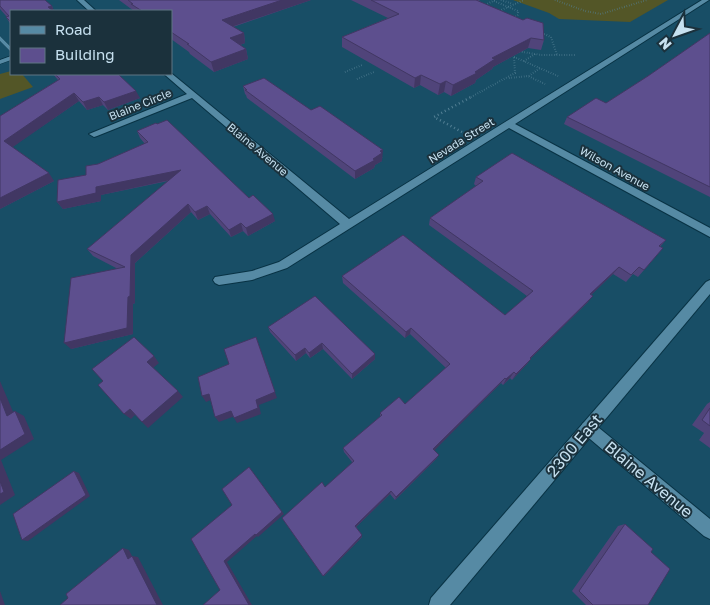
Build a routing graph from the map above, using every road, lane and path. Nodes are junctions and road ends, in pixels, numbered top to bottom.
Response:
1 (80, 0) edge
2 (495, 0) edge
3 (502, 0) edge
4 (524, 0) edge
5 (554, 0) edge
6 (647, 0) edge
7 (706, 0) edge
8 (514, 5) junction
9 (508, 7) junction
10 (92, 10) edge
11 (497, 12) junction
12 (490, 15) edge
13 (505, 15) edge
14 (518, 23) edge
15 (535, 30) edge
16 (0, 38) edge
17 (10, 49) edge
18 (509, 49) edge
19 (508, 54) edge
20 (536, 54) junction
21 (557, 55) junction
22 (575, 55) dead end
23 (514, 56) junction
24 (524, 61) junction
25 (362, 65) edge
26 (541, 68) junction
27 (345, 72) dead end
28 (374, 72) dead end
29 (169, 75) edge
30 (528, 76) junction
31 (558, 76) dead end
32 (506, 78) junction
33 (357, 79) dead end
34 (545, 84) dead end
35 (194, 95) junction
36 (509, 124) junction
37 (462, 132) dead end
38 (94, 134) dead end
39 (348, 224) junction
40 (710, 233) edge
41 (219, 280) dead end
42 (710, 285) edge
43 (588, 428) junction
44 (710, 530) edge
45 (438, 605) edge

1 - 10 street
2 - 9 path
2 - 11 path
3 - 8 path
4 - 8 path
5 - 6 path
7 - 36 street, Nevada Street
8 - 9 path
9 - 11 path
9 - 14 path
11 - 12 path
11 - 13 path
15 - 21 path
16 - 17 lane
18 - 20 path
19 - 23 path
20 - 21 path
20 - 24 path
21 - 22 path
23 - 24 path
23 - 32 path
24 - 26 path
25 - 27 path
26 - 30 path
26 - 31 path
28 - 33 path
29 - 35 street, Blaine Avenue
30 - 32 path
30 - 34 path
32 - 37 path
35 - 38 street, Blaine Circle
35 - 39 street, Blaine Avenue
36 - 39 street, Nevada Street
36 - 40 street, Wilson Avenue
39 - 41 street, Nevada Street
42 - 43 street, 2300 East
43 - 44 street, Blaine Avenue
43 - 45 street, 2300 East

